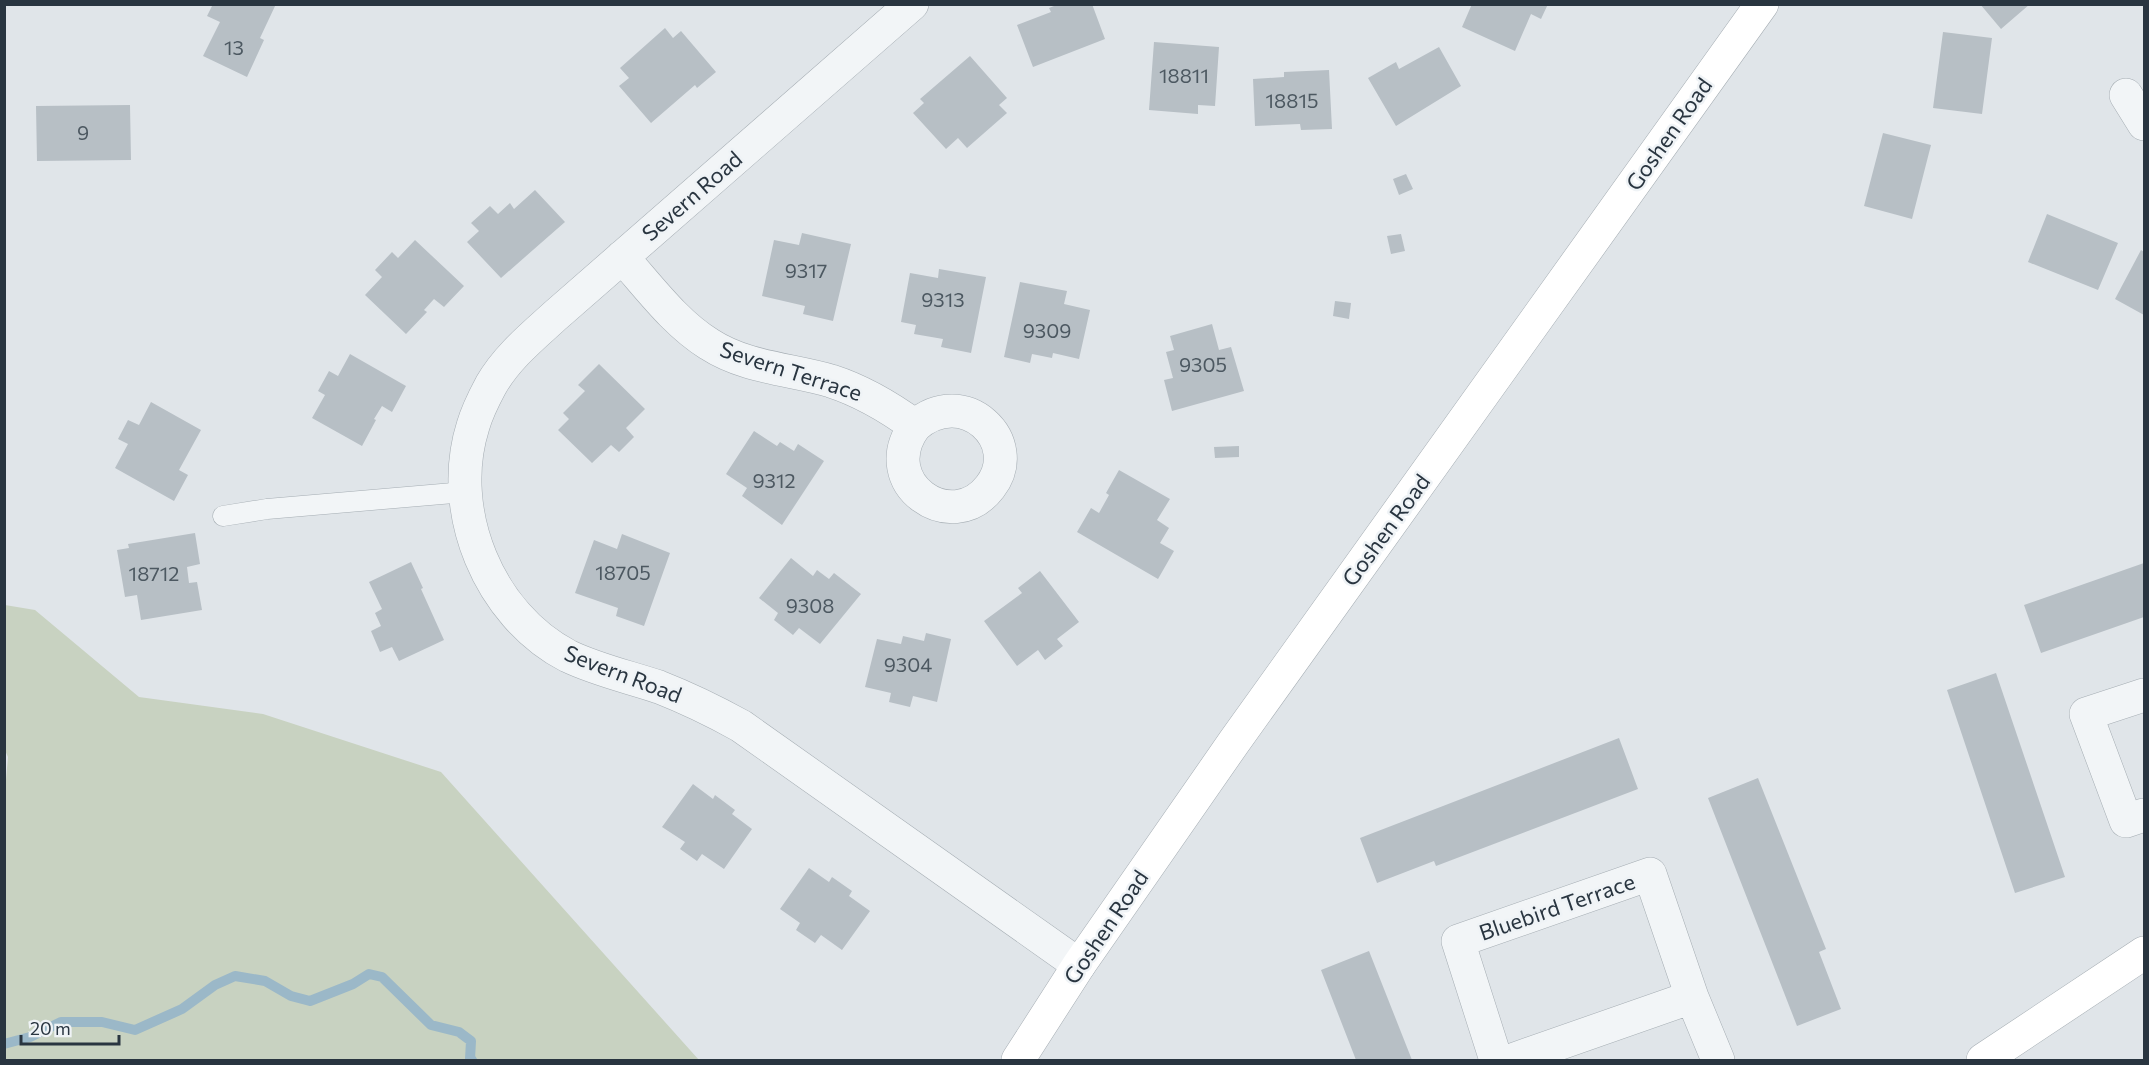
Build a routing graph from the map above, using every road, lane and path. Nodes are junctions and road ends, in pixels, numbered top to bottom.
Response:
1 (912, 4) edge
2 (1762, 4) edge
3 (2126, 95) dead end
4 (2145, 124) edge
5 (622, 257) junction
6 (915, 426) dead end
7 (465, 492) junction
8 (223, 516) dead end
9 (2145, 695) edge
10 (2145, 814) edge
11 (2145, 953) edge
12 (1079, 965) junction
13 (1692, 997) junction
14 (1018, 1060) edge
15 (1496, 1060) edge
16 (1512, 1060) edge
17 (1718, 1060) edge
18 (1983, 1060) edge

1 - 5 street, Severn Road
2 - 12 street, Goshen Road
3 - 4 street
5 - 6 street, Severn Terrace
5 - 7 street, Severn Road
7 - 8 lane
7 - 12 street, Severn Road
9 - 10 street
11 - 18 street
12 - 14 street, Goshen Road
13 - 15 street, Bluebird Terrace
13 - 16 street
13 - 17 street, Bluebird Terrace

